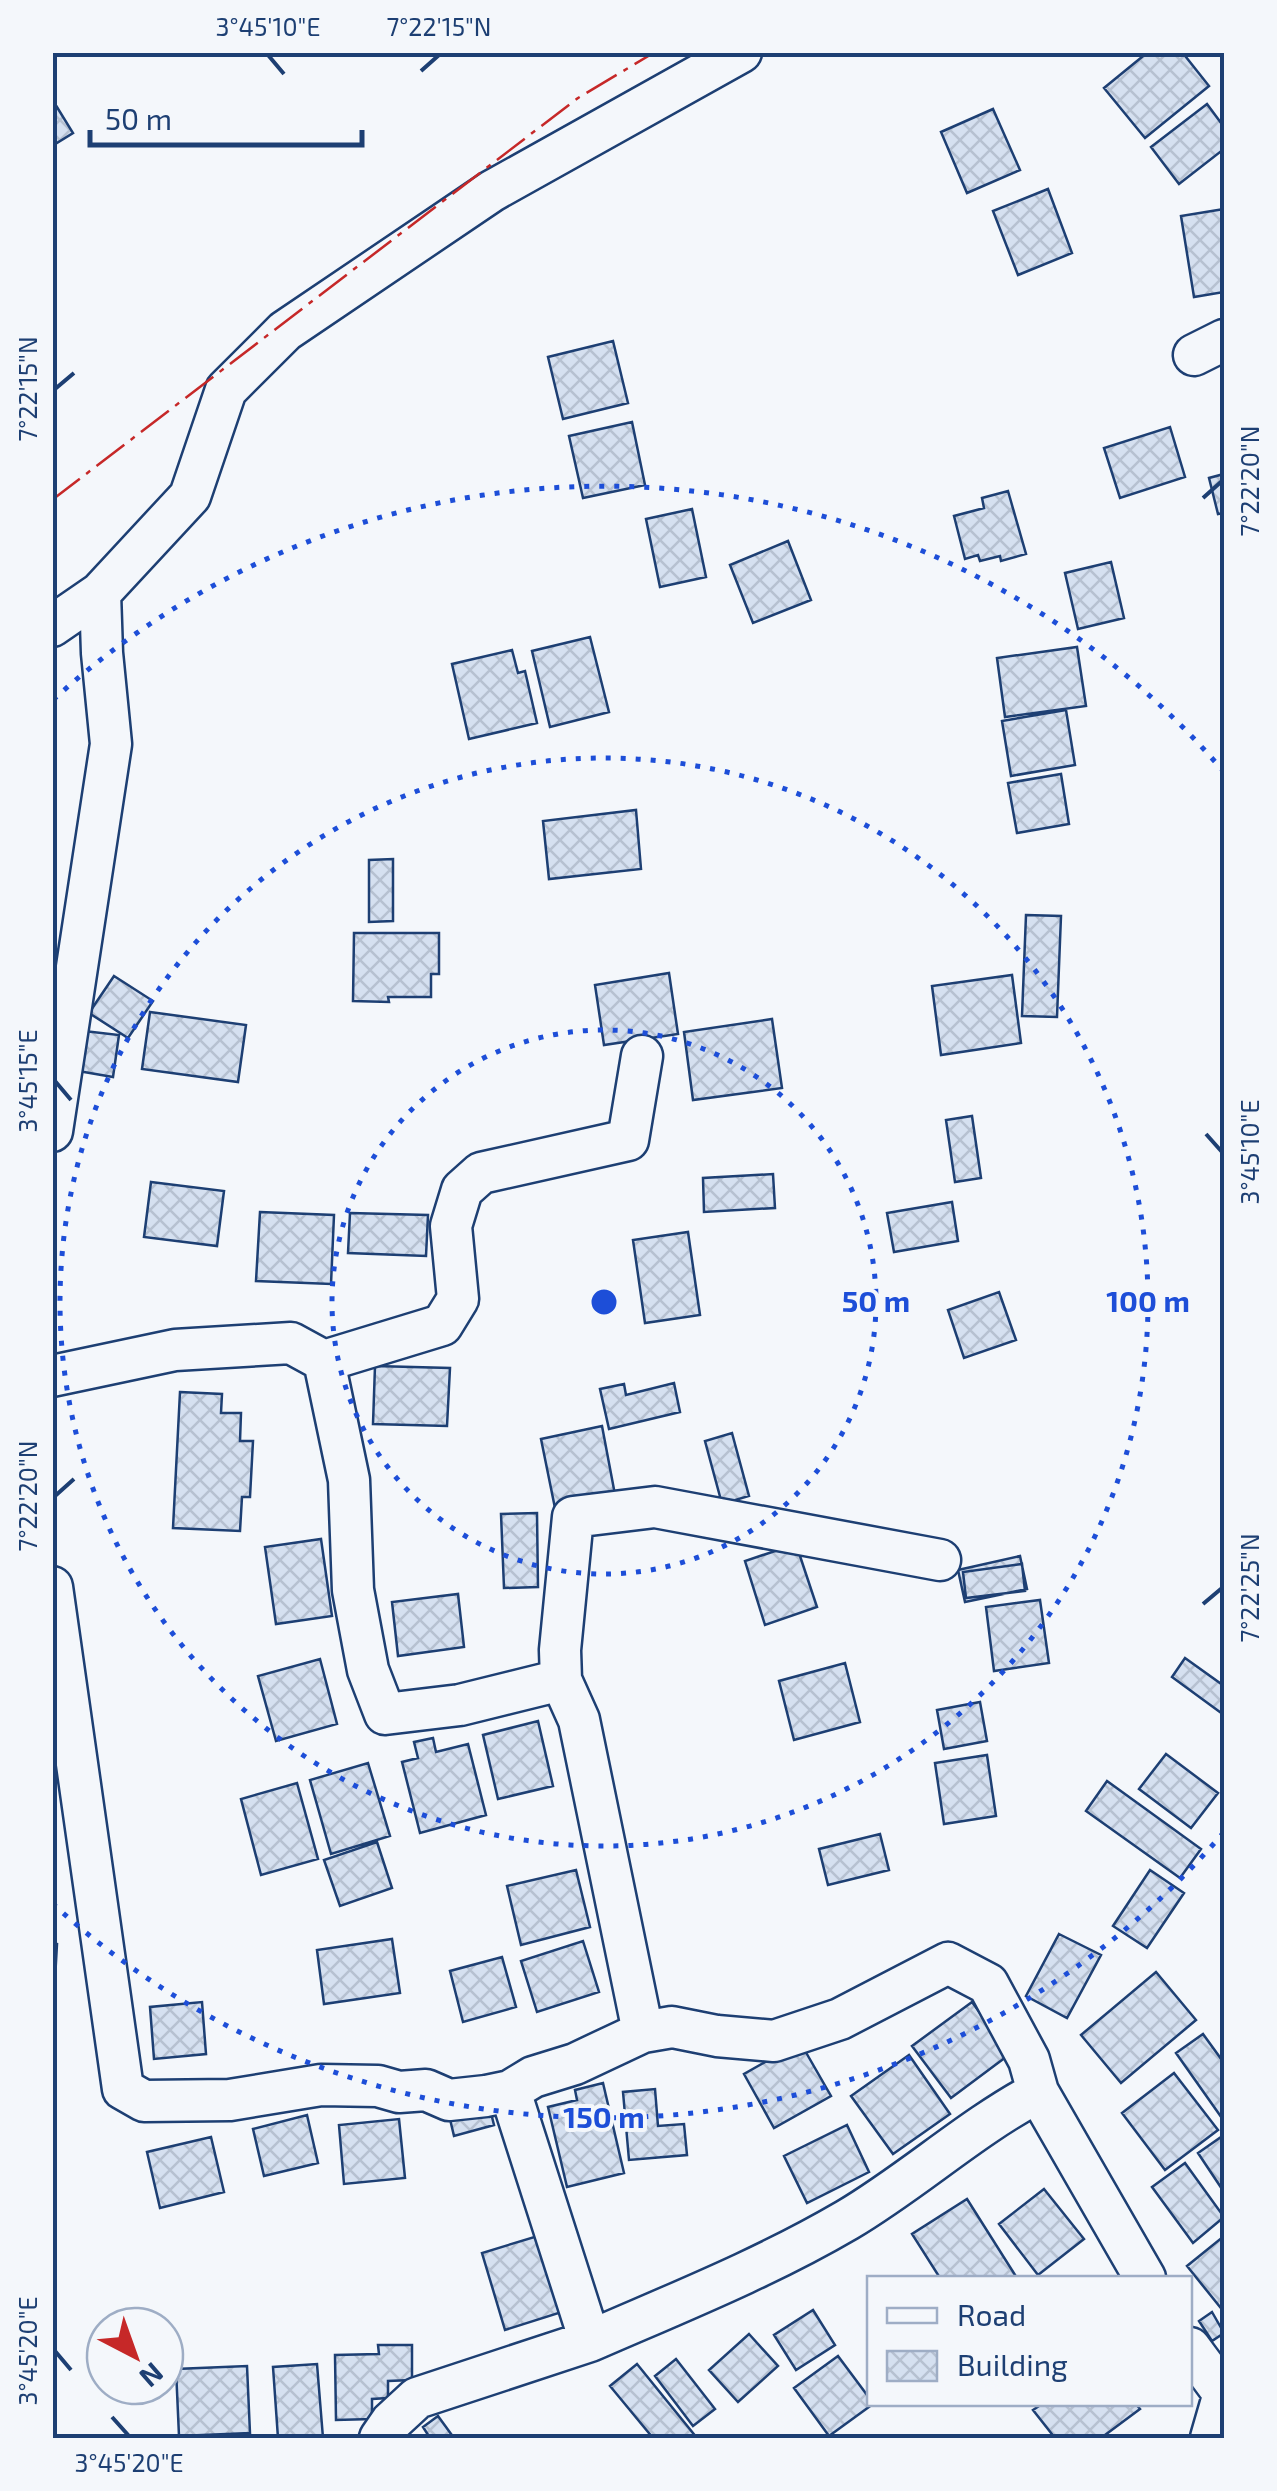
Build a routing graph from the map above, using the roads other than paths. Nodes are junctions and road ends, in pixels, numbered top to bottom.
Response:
1 (741, 52) edge
2 (100, 593) junction
3 (52, 626) edge
4 (642, 1056) dead end
5 (52, 1131) edge
6 (324, 1361) junction
7 (52, 1376) edge
8 (940, 1560) dead end
9 (52, 1587) edge
10 (561, 1680) junction
11 (643, 2032) junction
12 (510, 2091) junction
13 (1038, 2092) junction
14 (1144, 2276) edge
15 (590, 2341) junction
16 (1192, 2351) edge
17 (1224, 2393) edge
18 (380, 2438) edge
19 (1211, 2438) edge

1 - 2 street
2 - 3 street
2 - 5 street
4 - 6 street
6 - 7 street
6 - 10 street
8 - 10 street
9 - 12 street
10 - 11 street
11 - 12 street
11 - 13 street
12 - 15 street
13 - 14 street
13 - 15 street
15 - 18 street
16 - 17 street
17 - 19 street

